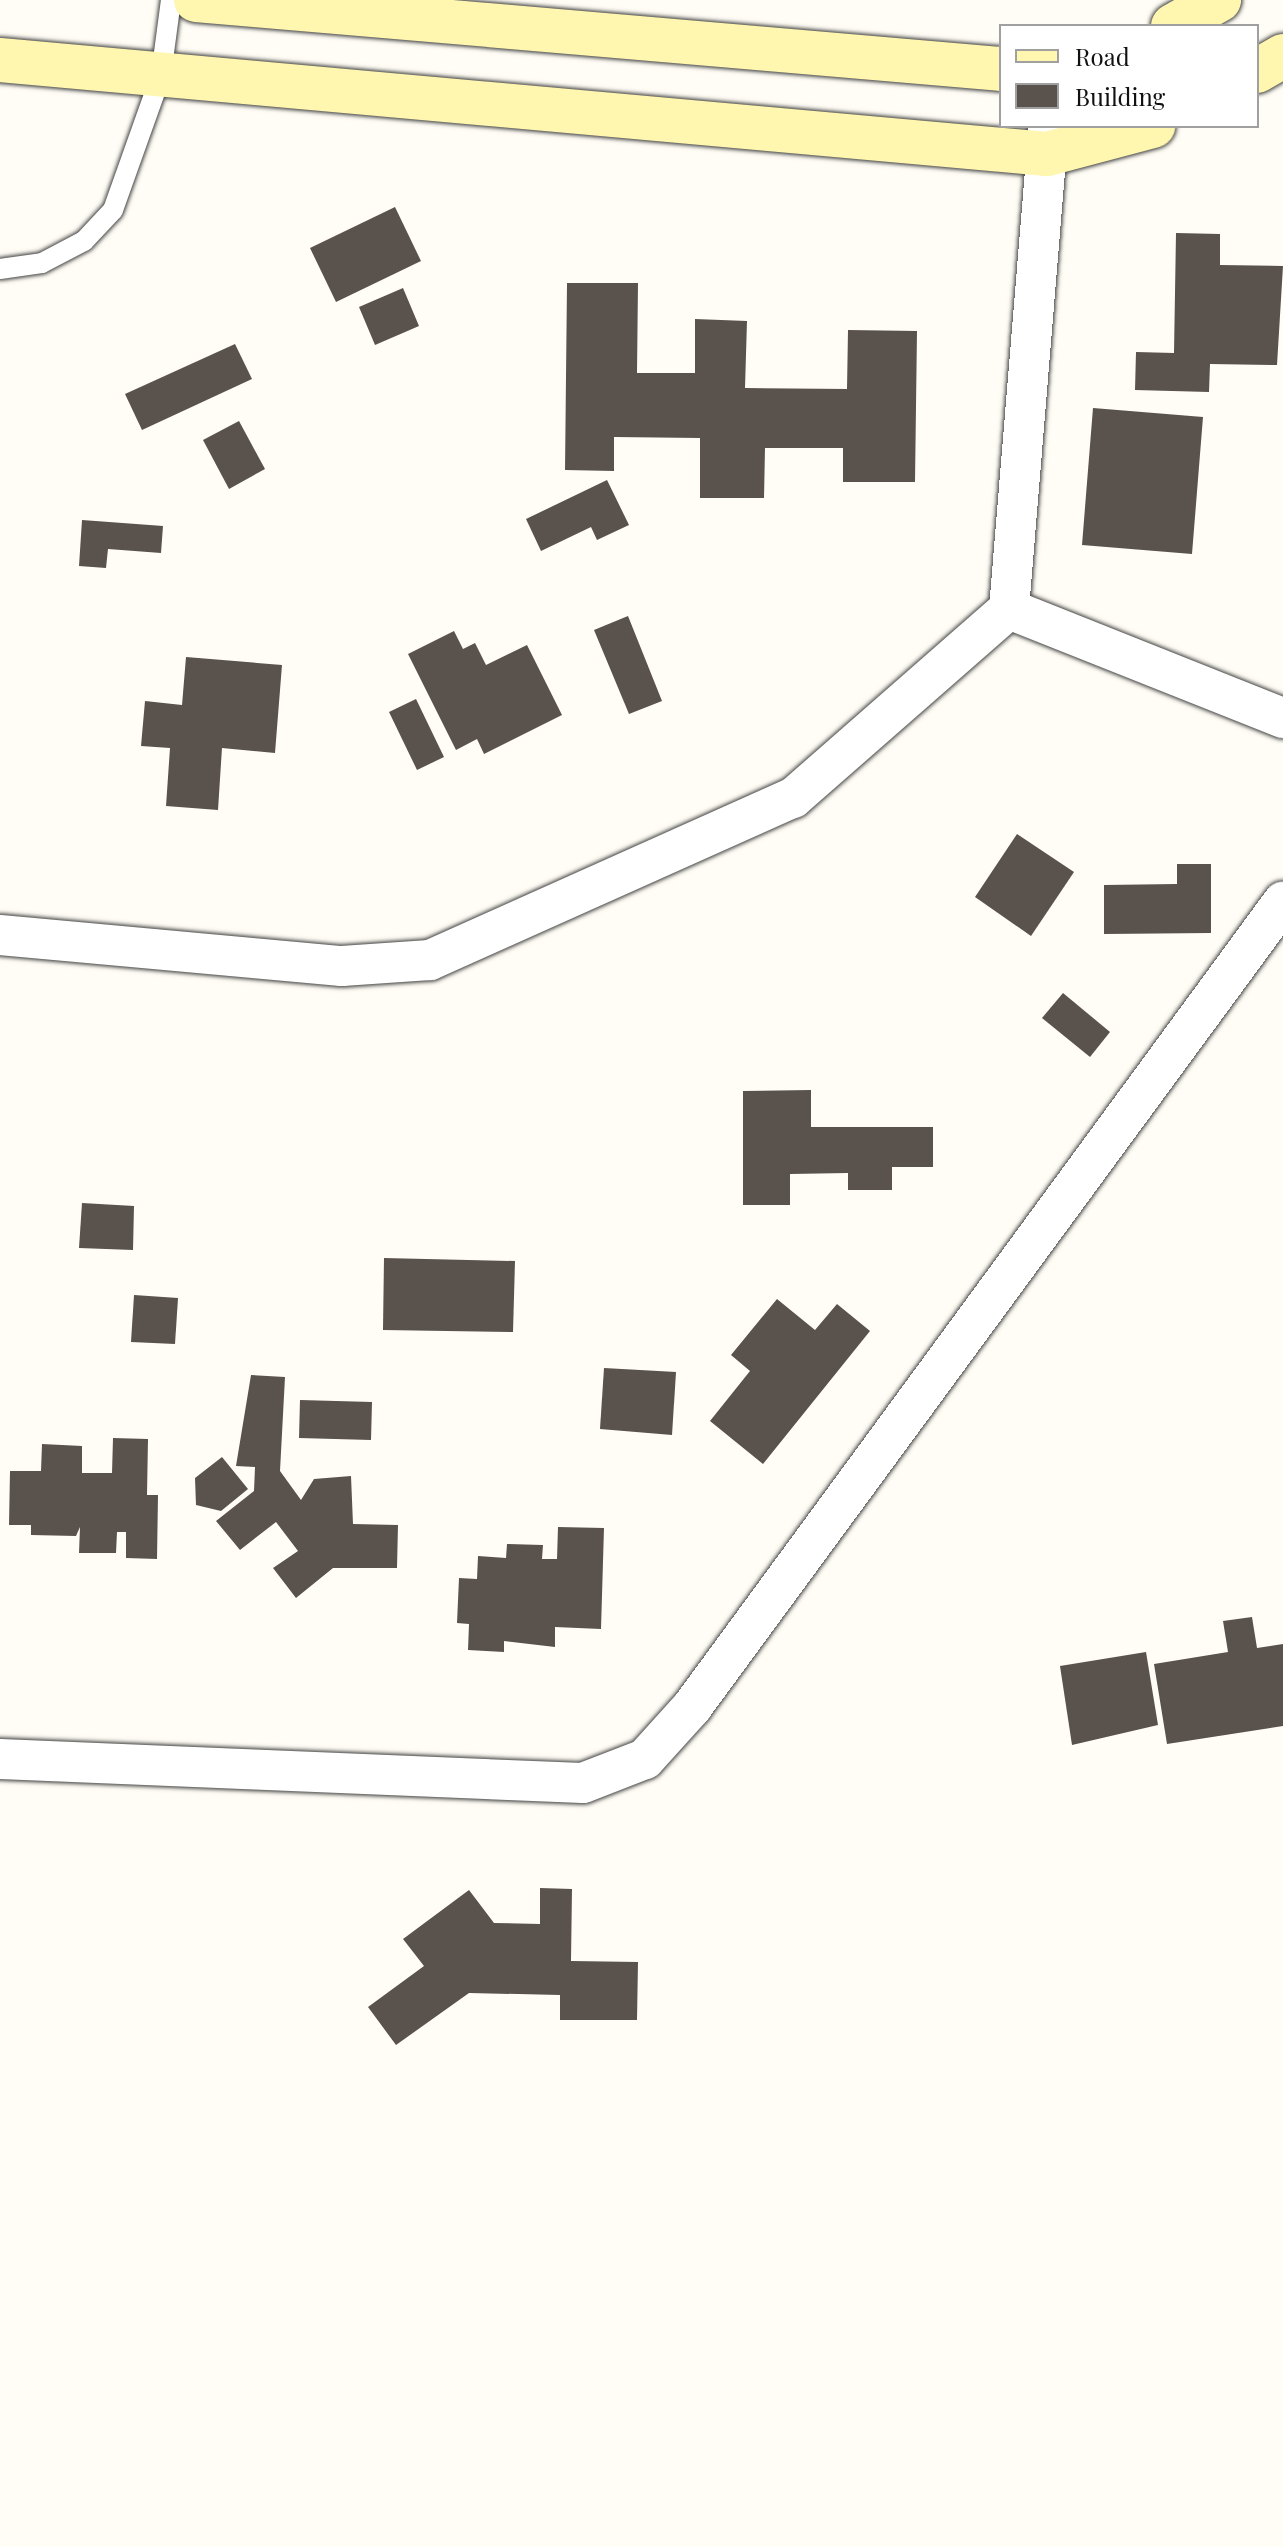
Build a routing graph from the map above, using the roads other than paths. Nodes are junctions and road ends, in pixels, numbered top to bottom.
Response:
1 (171, 0) edge
2 (196, 0) edge
3 (1219, 0) edge
4 (1177, 24) edge
5 (1283, 56) edge
6 (0, 60) edge
7 (999, 69) edge
8 (1259, 70) edge
9 (161, 75) junction
10 (1138, 128) edge
11 (1048, 140) edge
12 (0, 269) edge
13 (1009, 609) junction
14 (1283, 718) edge
15 (1283, 902) edge
16 (0, 935) edge
17 (0, 1759) edge

1 - 9 lane
2 - 7 main road
3 - 4 main road
5 - 8 main road
6 - 9 main road
9 - 11 main road
9 - 12 lane
10 - 11 main road
11 - 13 street
13 - 14 street
13 - 16 street
15 - 17 street

